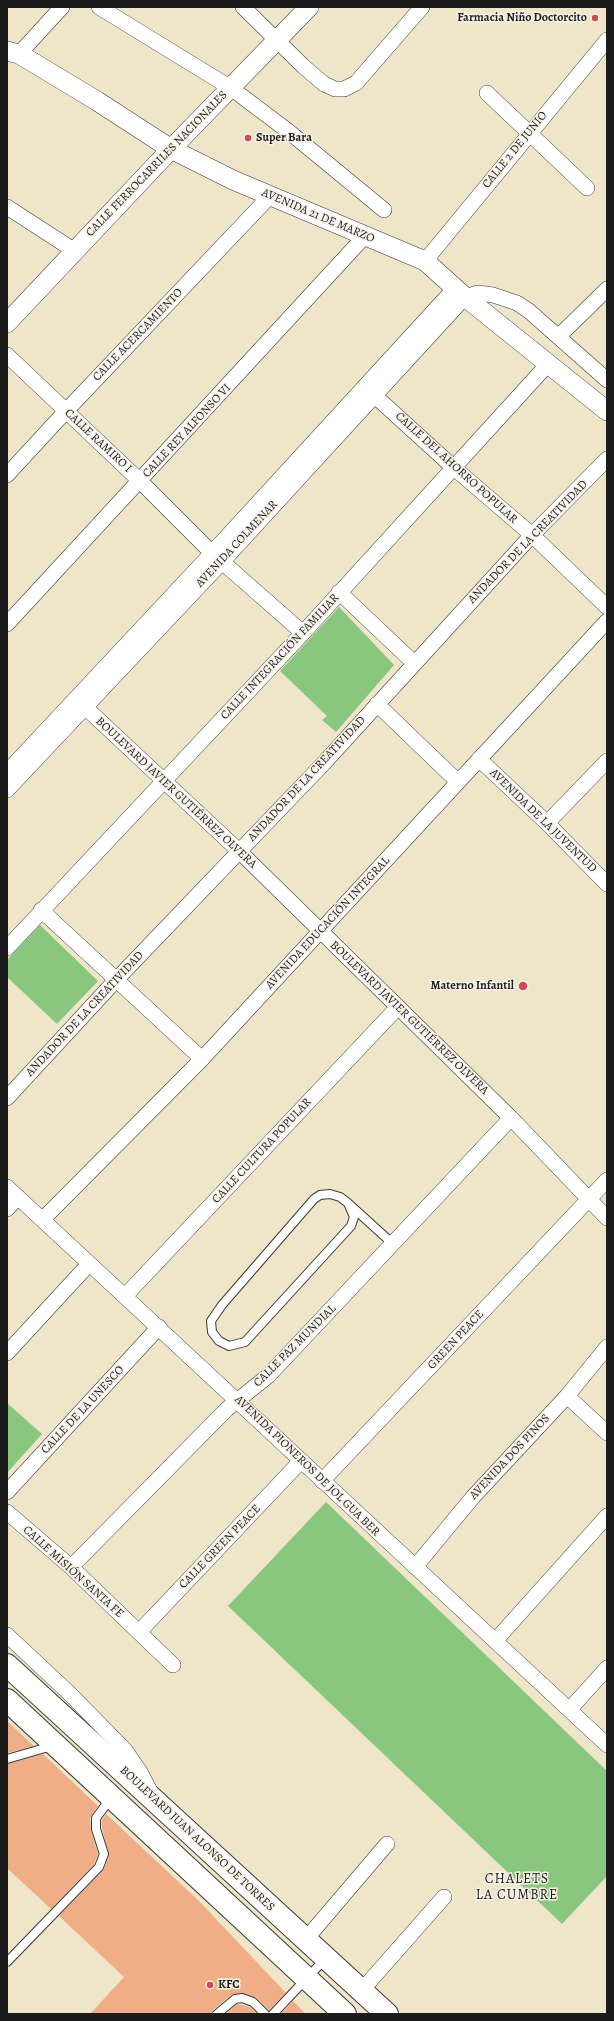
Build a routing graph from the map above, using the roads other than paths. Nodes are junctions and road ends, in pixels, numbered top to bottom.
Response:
1 (62, 7) edge
2 (99, 7) edge
3 (243, 7) edge
4 (309, 7) edge
5 (422, 7) edge
6 (277, 40) junction
7 (607, 40) edge
8 (13, 52) edge
9 (231, 88) junction
10 (487, 93) dead end
11 (528, 134) junction
12 (171, 149) junction
13 (587, 188) dead end
14 (270, 196) junction
15 (7, 207) edge
16 (384, 210) dead end
17 (366, 236) junction
18 (75, 251) junction
19 (425, 260) junction
20 (607, 289) edge
21 (460, 292) junction
22 (7, 323) edge
23 (559, 336) junction
24 (7, 355) edge
25 (550, 363) junction
26 (607, 380) edge
27 (375, 396) junction
28 (66, 411) junction
29 (607, 411) edge
30 (607, 459) edge
31 (453, 467) junction
32 (7, 475) edge
33 (140, 481) junction
34 (532, 535) junction
35 (217, 557) junction
36 (339, 592) junction
37 (607, 607) edge
38 (607, 621) edge
39 (7, 624) edge
40 (303, 633) junction
41 (414, 663) junction
42 (377, 704) junction
43 (86, 708) junction
44 (479, 759) junction
45 (607, 761) edge
46 (9, 780) edge
47 (165, 780) junction
48 (458, 782) junction
49 (547, 823) junction
50 (239, 851) junction
51 (607, 884) edge
52 (41, 910) junction
53 (320, 931) junction
54 (7, 948) edge
55 (116, 980) junction
56 (398, 1007) junction
57 (202, 1059) junction
58 (7, 1098) edge
59 (511, 1118) junction
60 (607, 1180) edge
61 (12, 1192) edge
62 (588, 1198) junction
63 (348, 1203) junction
64 (7, 1209) edge
65 (607, 1218) edge
66 (43, 1219) junction
67 (393, 1244) junction
68 (89, 1264) junction
69 (125, 1296) junction
70 (159, 1327) junction
71 (607, 1347) edge
72 (7, 1353) edge
73 (567, 1396) junction
74 (237, 1399) junction
75 (607, 1433) edge
76 (301, 1462) junction
77 (322, 1481) junction
78 (7, 1492) edge
79 (7, 1512) edge
80 (607, 1516) edge
81 (71, 1567) junction
82 (415, 1568) junction
83 (139, 1632) junction
84 (7, 1635) edge
85 (495, 1641) junction
86 (7, 1664) edge
87 (173, 1665) dead end
88 (607, 1668) edge
89 (7, 1700) edge
90 (570, 1709) junction
91 (607, 1745) edge
92 (56, 1746) junction
93 (7, 1759) edge
94 (112, 1798) junction
95 (155, 1800) junction
96 (386, 1844) dead end
97 (444, 1897) dead end
98 (306, 1939) junction
99 (325, 1958) junction
100 (7, 1962) edge
101 (306, 1979) junction
102 (362, 1990) junction
103 (217, 2014) edge
104 (265, 2014) edge
105 (273, 2014) edge
106 (345, 2014) edge
107 (387, 2014) edge

1 - 8 street
2 - 9 street
3 - 6 street
4 - 6 street, CALLE FERROCARRILES NACIONALES
5 - 6 street
6 - 9 street, CALLE FERROCARRILES NACIONALES
7 - 11 street, CALLE 2 DE JUNIO
8 - 12 street, AVENIDA 21 DE MARZO
9 - 12 street, CALLE FERROCARRILES NACIONALES
9 - 16 street
10 - 11 street
11 - 13 street
11 - 19 street, CALLE 2 DE JUNIO
12 - 14 street, AVENIDA 21 DE MARZO
12 - 18 street, CALLE FERROCARRILES NACIONALES
14 - 17 street, AVENIDA 21 DE MARZO
14 - 28 street, CALLE ACERCAMIENTO
15 - 18 street
17 - 19 street, AVENIDA 21 DE MARZO
17 - 33 street, CALLE REY ALFONSO VI
18 - 22 street, CALLE FERROCARRILES NACIONALES
19 - 21 street, AVENIDA 21 DE MARZO
20 - 23 street
21 - 23 street
21 - 25 street, AVENIDA 21 DE MARZO
21 - 27 street, AVENIDA COLMENAR
21 - 35 street, AVENIDA COLMENAR
23 - 26 street
24 - 28 street, CALLE RAMIRO I
25 - 29 street, AVENIDA 21 DE MARZO
25 - 31 street, CALLE INTEGRACIÓN FAMILIAR
27 - 31 street, CALLE DEL AHORRO POPULAR
27 - 35 street, AVENIDA COLMENAR
28 - 32 street, CALLE ACERCAMIENTO
28 - 33 street, CALLE RAMIRO I
30 - 34 street, ANDADOR DE LA CREATIVIDAD
31 - 34 street, CALLE DEL AHORRO POPULAR
31 - 36 street, CALLE INTEGRACIÓN FAMILIAR
33 - 35 street, CALLE RAMIRO I
33 - 39 street, CALLE REY ALFONSO VI
34 - 37 street, CALLE DEL AHORRO POPULAR
34 - 41 street, ANDADOR DE LA CREATIVIDAD
35 - 40 street, CALLE RAMIRO I
35 - 43 street, AVENIDA COLMENAR
35 - 46 street, AVENIDA COLMENAR
36 - 40 street, CALLE INTEGRACIÓN FAMILIAR
36 - 41 street
38 - 44 street, AVENIDA EDUCACIÓN INTEGRAL
40 - 47 street, CALLE INTEGRACIÓN FAMILIAR
41 - 42 street, ANDADOR DE LA CREATIVIDAD
42 - 48 street
42 - 50 street, ANDADOR DE LA CREATIVIDAD
43 - 46 street, AVENIDA COLMENAR
43 - 47 street, BOULEVARD JAVIER GUTIÉRREZ OLVERA
44 - 48 street, AVENIDA EDUCACIÓN INTEGRAL
44 - 49 street, AVENIDA DE LA JUVENTUD
45 - 49 street
47 - 50 street, BOULEVARD JAVIER GUTIÉRREZ OLVERA
47 - 52 street, CALLE INTEGRACIÓN FAMILIAR
48 - 53 street, AVENIDA EDUCACIÓN INTEGRAL
49 - 51 street, AVENIDA DE LA JUVENTUD
50 - 53 street, BOULEVARD JAVIER GUTIÉRREZ OLVERA
50 - 55 street, ANDADOR DE LA CREATIVIDAD
52 - 54 street, CALLE INTEGRACIÓN FAMILIAR
52 - 55 street
53 - 56 street, BOULEVARD JAVIER GUTIÉRREZ OLVERA
53 - 57 street, AVENIDA EDUCACIÓN INTEGRAL
55 - 57 street
55 - 58 street, ANDADOR DE LA CREATIVIDAD
56 - 59 street, BOULEVARD JAVIER GUTIÉRREZ OLVERA
56 - 69 street, CALLE CULTURA POPULAR
57 - 66 street, AVENIDA EDUCACIÓN INTEGRAL
59 - 62 street, BOULEVARD JAVIER GUTIÉRREZ OLVERA
59 - 67 street, CALLE PAZ MUNDIAL
60 - 62 street, GREEN PEACE
61 - 64 street
61 - 66 street, AVENIDA PIONEROS DE JOL GUA BER
62 - 65 street, BOULEVARD JAVIER GUTIÉRREZ OLVERA
62 - 77 street, GREEN PEACE
63 - 63 lane
63 - 67 lane
66 - 68 street, AVENIDA PIONEROS DE JOL GUA BER
67 - 74 street, CALLE PAZ MUNDIAL
68 - 69 street, AVENIDA PIONEROS DE JOL GUA BER
68 - 72 street
69 - 70 street, AVENIDA PIONEROS DE JOL GUA BER
70 - 74 street, AVENIDA PIONEROS DE JOL GUA BER
70 - 78 street, CALLE DE LA UNESCO
71 - 73 street, AVENIDA DOS PINOS
73 - 75 street
73 - 82 street, AVENIDA DOS PINOS
74 - 76 street, AVENIDA PIONEROS DE JOL GUA BER
74 - 81 street, CALLE PAZ MUNDIAL
76 - 77 street, AVENIDA PIONEROS DE JOL GUA BER
76 - 83 street, CALLE GREEN PEACE
77 - 82 street, AVENIDA PIONEROS DE JOL GUA BER
79 - 81 street, CALLE MISIÓN SANTA FE
80 - 85 street
81 - 83 street, CALLE MISIÓN SANTA FE
82 - 85 street, AVENIDA PIONEROS DE JOL GUA BER
83 - 87 street, CALLE MISIÓN SANTA FE
84 - 95 street
85 - 90 street, AVENIDA PIONEROS DE JOL GUA BER
86 - 95 main road, BOULEVARD JUAN ALONSO DE TORRES
88 - 90 street
89 - 92 main road
90 - 91 street, AVENIDA PIONEROS DE JOL GUA BER
92 - 93 lane
92 - 94 main road
94 - 100 lane
94 - 101 main road
95 - 98 main road, BOULEVARD JUAN ALONSO DE TORRES
96 - 98 street
97 - 102 street
98 - 99 main road, BOULEVARD JUAN ALONSO DE TORRES
99 - 101 lane
99 - 102 main road, BOULEVARD JUAN ALONSO DE TORRES
101 - 105 lane
101 - 106 main road
102 - 107 main road, BOULEVARD JUAN ALONSO DE TORRES
103 - 104 lane

